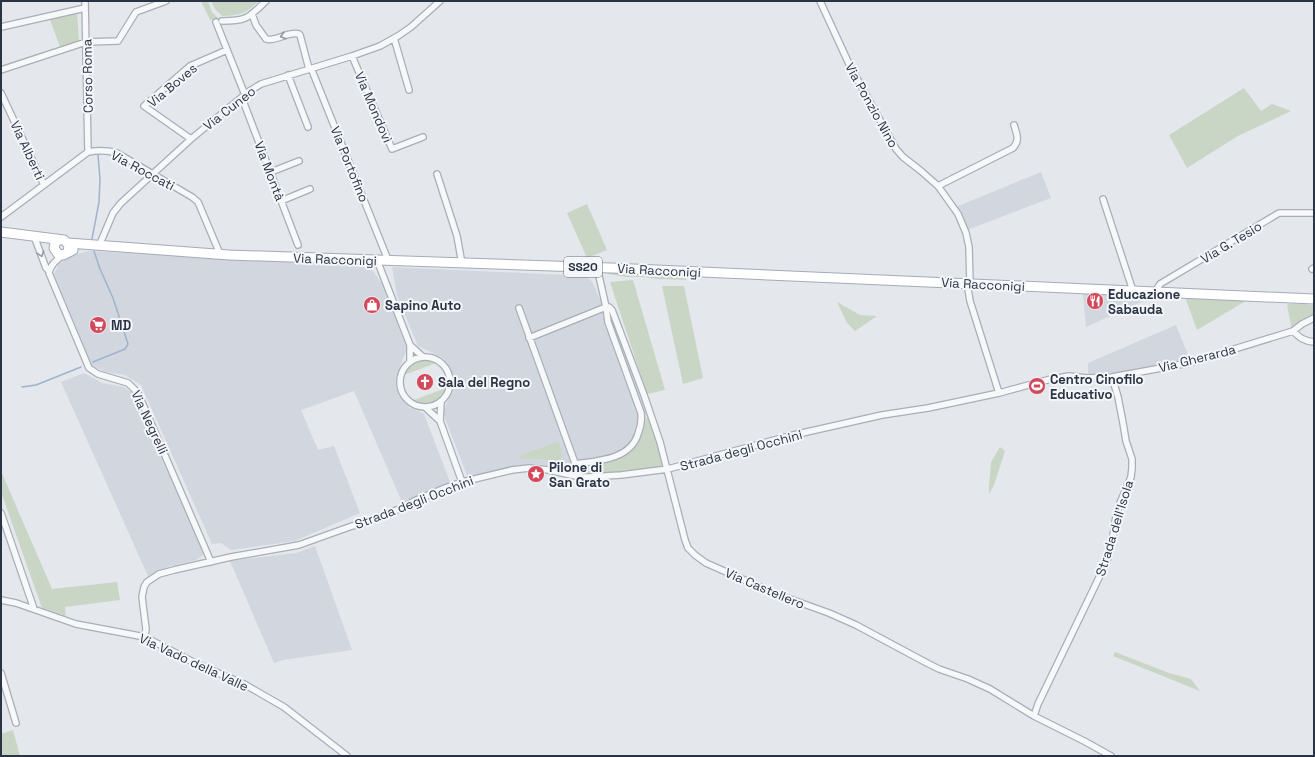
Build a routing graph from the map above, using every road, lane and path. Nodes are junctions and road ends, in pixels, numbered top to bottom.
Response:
1 (85, 1) edge
2 (166, 1) edge
3 (266, 1) edge
4 (440, 1) edge
5 (820, 1) edge
6 (86, 8) junction
7 (252, 14) junction
8 (222, 20) dead end
9 (216, 22) dead end
10 (1, 27) edge
11 (394, 38) junction
12 (86, 42) junction
13 (227, 50) junction
14 (352, 56) junction
15 (310, 69) junction
16 (1, 70) edge
17 (288, 75) junction
18 (409, 90) dead end
19 (1, 94) edge
20 (243, 96) junction
21 (1014, 125) dead end
22 (308, 127) dead end
23 (423, 137) dead end
24 (191, 139) junction
25 (88, 152) junction
26 (299, 161) dead end
27 (270, 172) junction
28 (152, 174) junction
29 (437, 174) dead end
30 (44, 185) junction
31 (938, 186) junction
32 (310, 189) dead end
33 (1103, 199) dead end
34 (281, 201) junction
35 (1314, 213) edge
36 (1, 217) edge
37 (1, 232) edge
38 (37, 236) junction
39 (298, 245) dead end
40 (99, 246) junction
41 (64, 248) junction
42 (54, 250) junction
43 (220, 254) junction
44 (377, 260) junction
45 (388, 260) junction
46 (53, 264) junction
47 (462, 264) junction
48 (598, 268) junction
49 (49, 271) junction
50 (968, 284) junction
51 (1133, 291) junction
52 (1155, 292) junction
53 (1314, 299) edge
54 (606, 307) junction
55 (518, 308) dead end
56 (1314, 318) edge
57 (1293, 331) junction
58 (529, 338) junction
59 (1314, 342) edge
60 (410, 345) junction
61 (423, 357) junction
62 (410, 362) junction
63 (1112, 377) junction
64 (999, 393) junction
65 (441, 402) junction
66 (426, 408) junction
67 (440, 421) junction
68 (575, 464) junction
69 (668, 470) junction
70 (580, 477) junction
71 (462, 482) junction
72 (1, 513) edge
73 (211, 562) junction
74 (1, 600) edge
75 (34, 610) junction
76 (145, 637) junction
77 (1, 673) edge
78 (2, 680) edge
79 (1034, 716) junction
80 (16, 723) dead end
81 (347, 756) edge
82 (1111, 756) edge

1 - 6 street, Corso Roma
2 - 12 street
3 - 7 street
4 - 11 street, Via Cuneo
5 - 31 street, Via Ponzio Nino
6 - 10 street
6 - 12 street, Corso Roma
7 - 8 street
15 -> 7 street, Via Portofino
9 - 13 street, Via Montà
11 - 14 street, Via Cuneo
11 - 18 street
12 - 16 street
12 - 25 street, Corso Roma
13 - 20 street, Via Montà
13 - 24 street, Via Boves
14 - 15 street, Via Cuneo
14 - 23 street, Via Mondovì
15 - 17 street, Via Cuneo
15 - 45 street, Via Portofino
17 - 20 street, Via Cuneo
17 - 22 street
19 - 30 street, Via Alberti
20 - 24 street, Via Cuneo
20 - 27 street, Via Montà
21 - 31 street
24 - 28 street, Via Cuneo
25 - 28 street, Via Roccati
25 - 30 street
26 - 27 street
27 - 34 street, Via Montà
28 - 40 street, Via Cuneo
28 - 43 street, Via Roccati
29 - 47 street
30 - 36 street
31 - 50 street, Via Ponzio Nino
32 - 34 street
33 - 51 street
34 - 39 street, Via Montà
35 - 52 street, Via G. Tesio
37 - 38 main road, Via Racconigi / SS20
38 - 41 main road, Via Racconigi / SS20
38 - 42 main road
38 -> 49 street, Via Negrelli
40 - 41 main road, Via Racconigi / SS20
40 - 43 main road, Via Racconigi / SS20
41 - 42 main road
41 - 46 street
42 - 46 street
43 - 44 main road, Via Racconigi / SS20
44 - 45 main road, Via Racconigi / SS20
44 - 60 street
45 - 47 main road, Via Racconigi / SS20
46 - 49 street
47 - 48 main road, Via Racconigi / SS20
48 - 50 main road, Via Racconigi / SS20
48 - 54 street, Via Castellero
49 - 73 street, Via Negrelli
50 - 51 main road, Via Racconigi / SS20
50 - 64 street
51 - 52 main road, Via Racconigi / SS20
52 - 53 main road, Via Racconigi / SS20
54 - 58 street
54 - 68 street
54 - 69 street, Via Castellero
55 - 58 street
56 - 57 street, Via Gherarda
57 - 59 street
57 - 63 street, Via Gherarda
58 - 68 street
60 - 61 street
60 - 62 street
61 - 62 street
61 - 65 street
62 - 66 street
63 - 64 street, Via Gherarda
63 - 79 street, Strada dell'Isola
64 - 69 street, Strada degli Occhini
65 - 66 street
65 - 67 street
66 - 67 street
67 - 71 street
68 - 70 street
69 - 70 street, Strada degli Occhini
69 - 79 street, Via Castellero
70 - 71 street, Strada degli Occhini
71 - 73 street, Strada degli Occhini
72 - 75 street
73 - 76 street, Strada degli Occhini
74 - 75 street, Via Vado della Valle
75 - 76 street, Via Vado della Valle
76 - 81 street, Via Vado della Valle
77 - 78 street
78 - 80 street
79 - 82 street, Via Castellero

